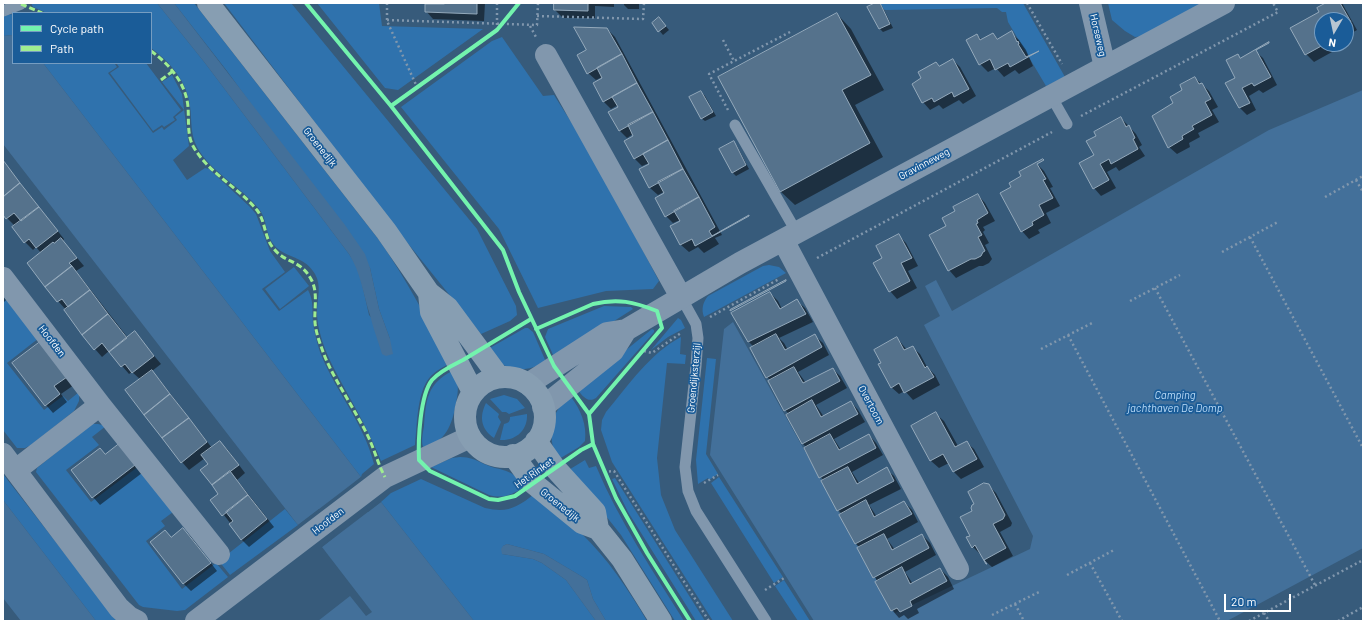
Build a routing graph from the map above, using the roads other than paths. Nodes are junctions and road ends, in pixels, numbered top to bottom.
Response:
1 (208, 3) edge
2 (1090, 3) edge
3 (1224, 3) edge
4 (21, 4) dead end
5 (3, 10) edge
6 (546, 55) dead end
7 (1105, 67) junction
8 (1051, 96) junction
9 (1067, 124) road end
10 (735, 125) road end
11 (790, 237) junction
12 (3, 278) edge
13 (429, 293) junction
14 (682, 297) junction
15 (626, 330) junction
16 (499, 377) junction
17 (528, 384) junction
18 (473, 392) junction
19 (100, 405) junction
20 (543, 406) junction
21 (470, 437) junction
22 (536, 441) junction
23 (513, 456) junction
24 (9, 462) edge
25 (598, 529) junction
26 (219, 554) dead end
27 (958, 569) dead end
28 (137, 621) edge
29 (196, 621) edge
30 (661, 621) edge
31 (766, 621) edge

1 - 13 main road, Groenedijk
2 - 7 street, Horseweg
3 - 7 street, Gravinneweg
4 - 5 lane
6 - 14 street, Groendijksterzijl
7 - 8 street, Gravinneweg
8 - 9 lane
8 - 11 street, Gravinneweg
10 - 11 lane
11 - 14 street, Gravinneweg
11 - 27 street, Overtoom
12 - 19 street, Hoofden
13 - 16 main road, Groenedijk
13 - 18 main road, Groenedijk
14 - 15 street, Gravinneweg
14 - 31 lane, Groendijksterzijl
15 - 17 street, Gravinneweg
15 - 20 street, Gravinneweg
16 - 17 main road
16 - 18 main road
17 - 20 main road
18 - 21 main road
19 - 24 street
19 - 26 street, Hoofden
20 - 22 main road
21 - 23 main road
21 - 29 street, Hoofden
22 - 23 main road
22 - 25 main road, Groenedijk
23 - 25 main road, Groenedijk
24 - 28 street
25 - 30 main road, Groenedijk

